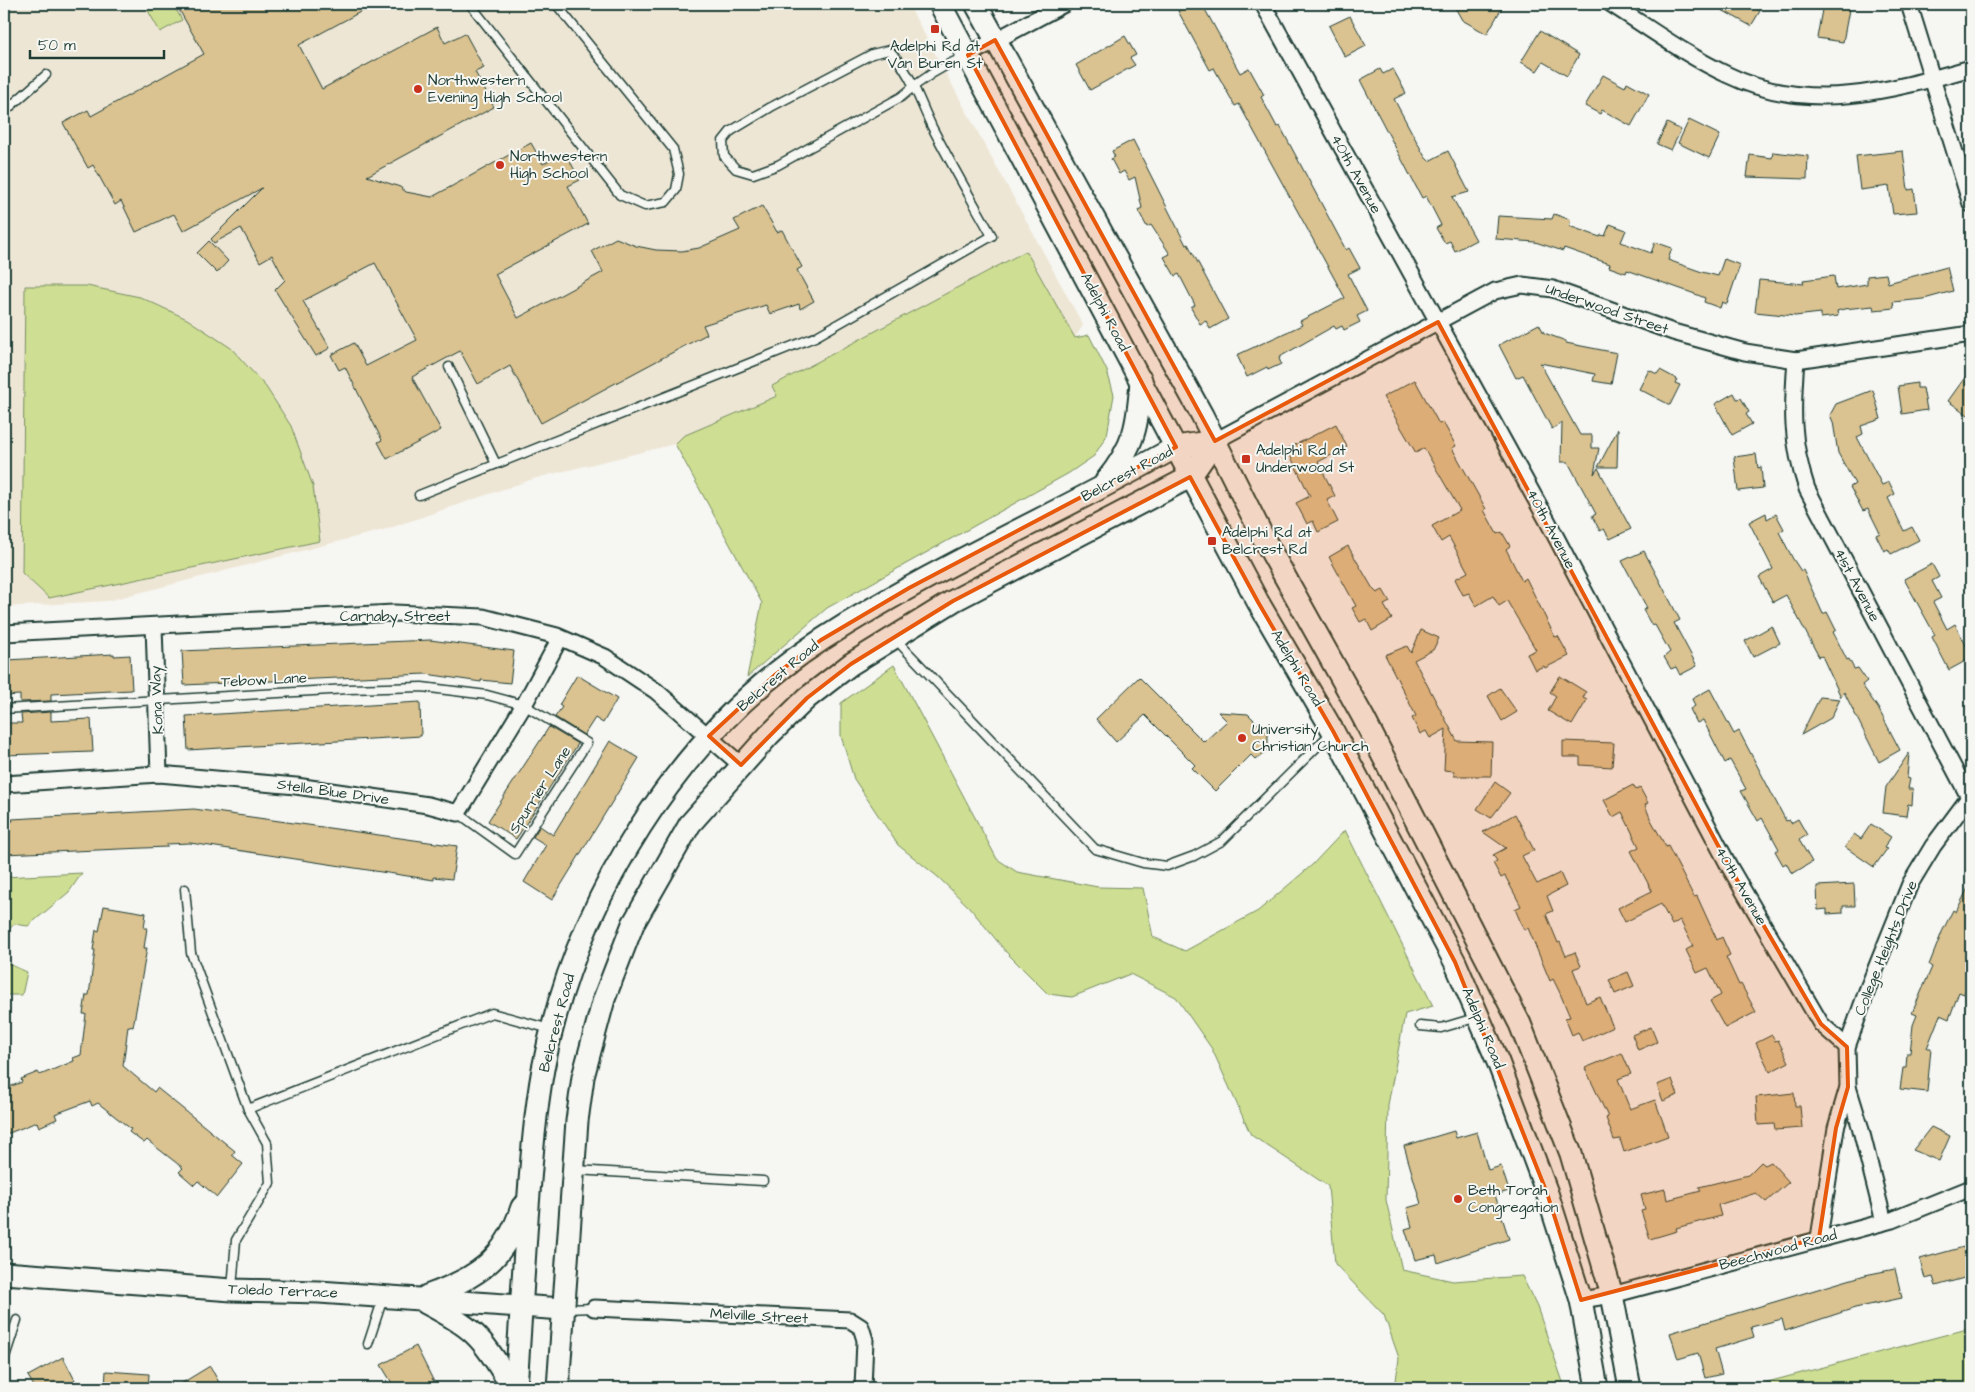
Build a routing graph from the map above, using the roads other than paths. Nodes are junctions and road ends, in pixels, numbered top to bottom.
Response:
1 (470, 4) edge
2 (556, 4) edge
3 (940, 4) edge
4 (976, 4) edge
5 (1064, 4) edge
6 (1263, 4) edge
7 (1611, 4) edge
8 (1909, 4) edge
9 (996, 40) junction
10 (968, 55) junction
11 (1971, 68) edge
12 (46, 75) dead end
13 (1932, 79) junction
14 (914, 86) junction
15 (4, 112) edge
16 (1971, 204) edge
17 (1438, 322) junction
18 (1971, 334) edge
19 (1796, 360) junction
20 (449, 367) dead end
21 (1141, 380) junction
22 (1215, 441) junction
23 (1176, 447) junction
24 (496, 464) junction
25 (1190, 476) junction
26 (1099, 489) junction
27 (419, 495) dead end
28 (154, 626) junction
29 (4, 633) edge
30 (895, 635) junction
31 (560, 638) junction
32 (157, 700) junction
33 (524, 706) junction
34 (4, 709) edge
35 (1333, 730) junction
36 (709, 736) junction
37 (741, 764) junction
38 (159, 774) junction
39 (4, 784) edge
40 (1970, 796) edge
41 (458, 813) junction
42 (185, 889) dead end
43 (1480, 1017) junction
44 (1420, 1026) dead end
45 (553, 1030) junction
46 (1847, 1046) junction
47 (1848, 1087) junction
48 (248, 1108) junction
49 (573, 1170) junction
50 (763, 1181) dead end
51 (530, 1183) junction
52 (1971, 1188) edge
53 (1884, 1222) junction
54 (1819, 1238) junction
55 (4, 1273) edge
56 (232, 1290) junction
57 (1612, 1295) junction
58 (383, 1296) junction
59 (420, 1299) junction
60 (1581, 1300) junction
61 (521, 1306) junction
62 (563, 1308) junction
63 (594, 1308) joint
64 (17, 1320) dead end
65 (368, 1344) dead end
66 (4, 1360) edge
67 (510, 1388) edge
68 (516, 1388) edge
69 (558, 1388) edge
70 (863, 1388) edge
71 (1597, 1388) edge
72 (1630, 1388) edge

1 - 2 lane
3 - 10 main road, Adelphi Road
4 - 9 main road, Adelphi Road
5 - 9 street
6 - 17 street, 40th Avenue
7 - 13 street
8 - 13 street
9 - 10 street
9 - 22 main road, Adelphi Road
10 - 14 lane
10 - 21 main road, Adelphi Road
11 - 13 street
12 - 15 lane
13 - 16 street
14 - 14 lane
14 - 24 lane
17 - 19 street, Underwood Street
17 - 22 street, Underwood Street
17 - 46 street, 40th Avenue
18 - 19 street, Underwood Street
19 - 40 street, 41st Avenue
20 - 24 lane
21 - 23 main road, Adelphi Road
21 - 26 main road
22 - 23 main road, Belcrest Road
22 - 25 main road, Belcrest Road
22 - 57 main road, Adelphi Road
23 - 25 main road, Adelphi Road
23 - 26 main road, Belcrest Road
24 - 27 lane
25 - 30 main road, Belcrest Road
25 - 35 main road, Adelphi Road
26 - 36 main road, Belcrest Road
28 - 29 street, Carnaby Street
28 - 31 street, Carnaby Street
28 - 32 street, Kona Way
30 - 35 lane
30 - 37 main road, Belcrest Road
31 - 33 street
31 - 36 street, Carnaby Street
32 - 33 lane, Tebow Lane
32 - 34 lane, Tebow Lane
32 - 38 street, Kona Way
33 - 41 street
33 - 41 lane, Spurrier Lane
35 - 43 main road, Adelphi Road
36 - 37 street, Carnaby Street
36 - 45 main road, Belcrest Road
37 - 49 main road, Belcrest Road
38 - 39 street, Stella Blue Drive
38 - 41 street, Stella Blue Drive
40 - 46 street, College Heights Drive
42 - 48 lane
43 - 44 lane
43 - 60 main road, Adelphi Road
45 - 48 lane
45 - 51 main road, Belcrest Road
46 - 47 street, College Heights Drive
47 - 53 street, College Heights Drive
47 - 54 street, College Heights Drive
48 - 56 lane
49 - 50 lane
49 - 62 main road, Belcrest Road
51 - 59 main road
51 - 61 main road, Belcrest Road
52 - 53 street, Beechwood Road
53 - 54 street, Beechwood Road
54 - 57 street, Beechwood Road
55 - 56 main road, Toledo Terrace
56 - 58 main road, Toledo Terrace
57 - 60 street, Beechwood Road
57 - 72 main road, Adelphi Road
58 - 59 main road, Toledo Terrace
58 - 65 lane
59 - 61 main road, Toledo Terrace
59 - 67 main road
60 - 71 main road, Adelphi Road
61 - 62 main road, Toledo Terrace
61 - 68 main road, Belcrest Road
62 - 63 lane
62 - 69 main road, Belcrest Road
63 - 70 street, Melville Street
64 - 66 lane

